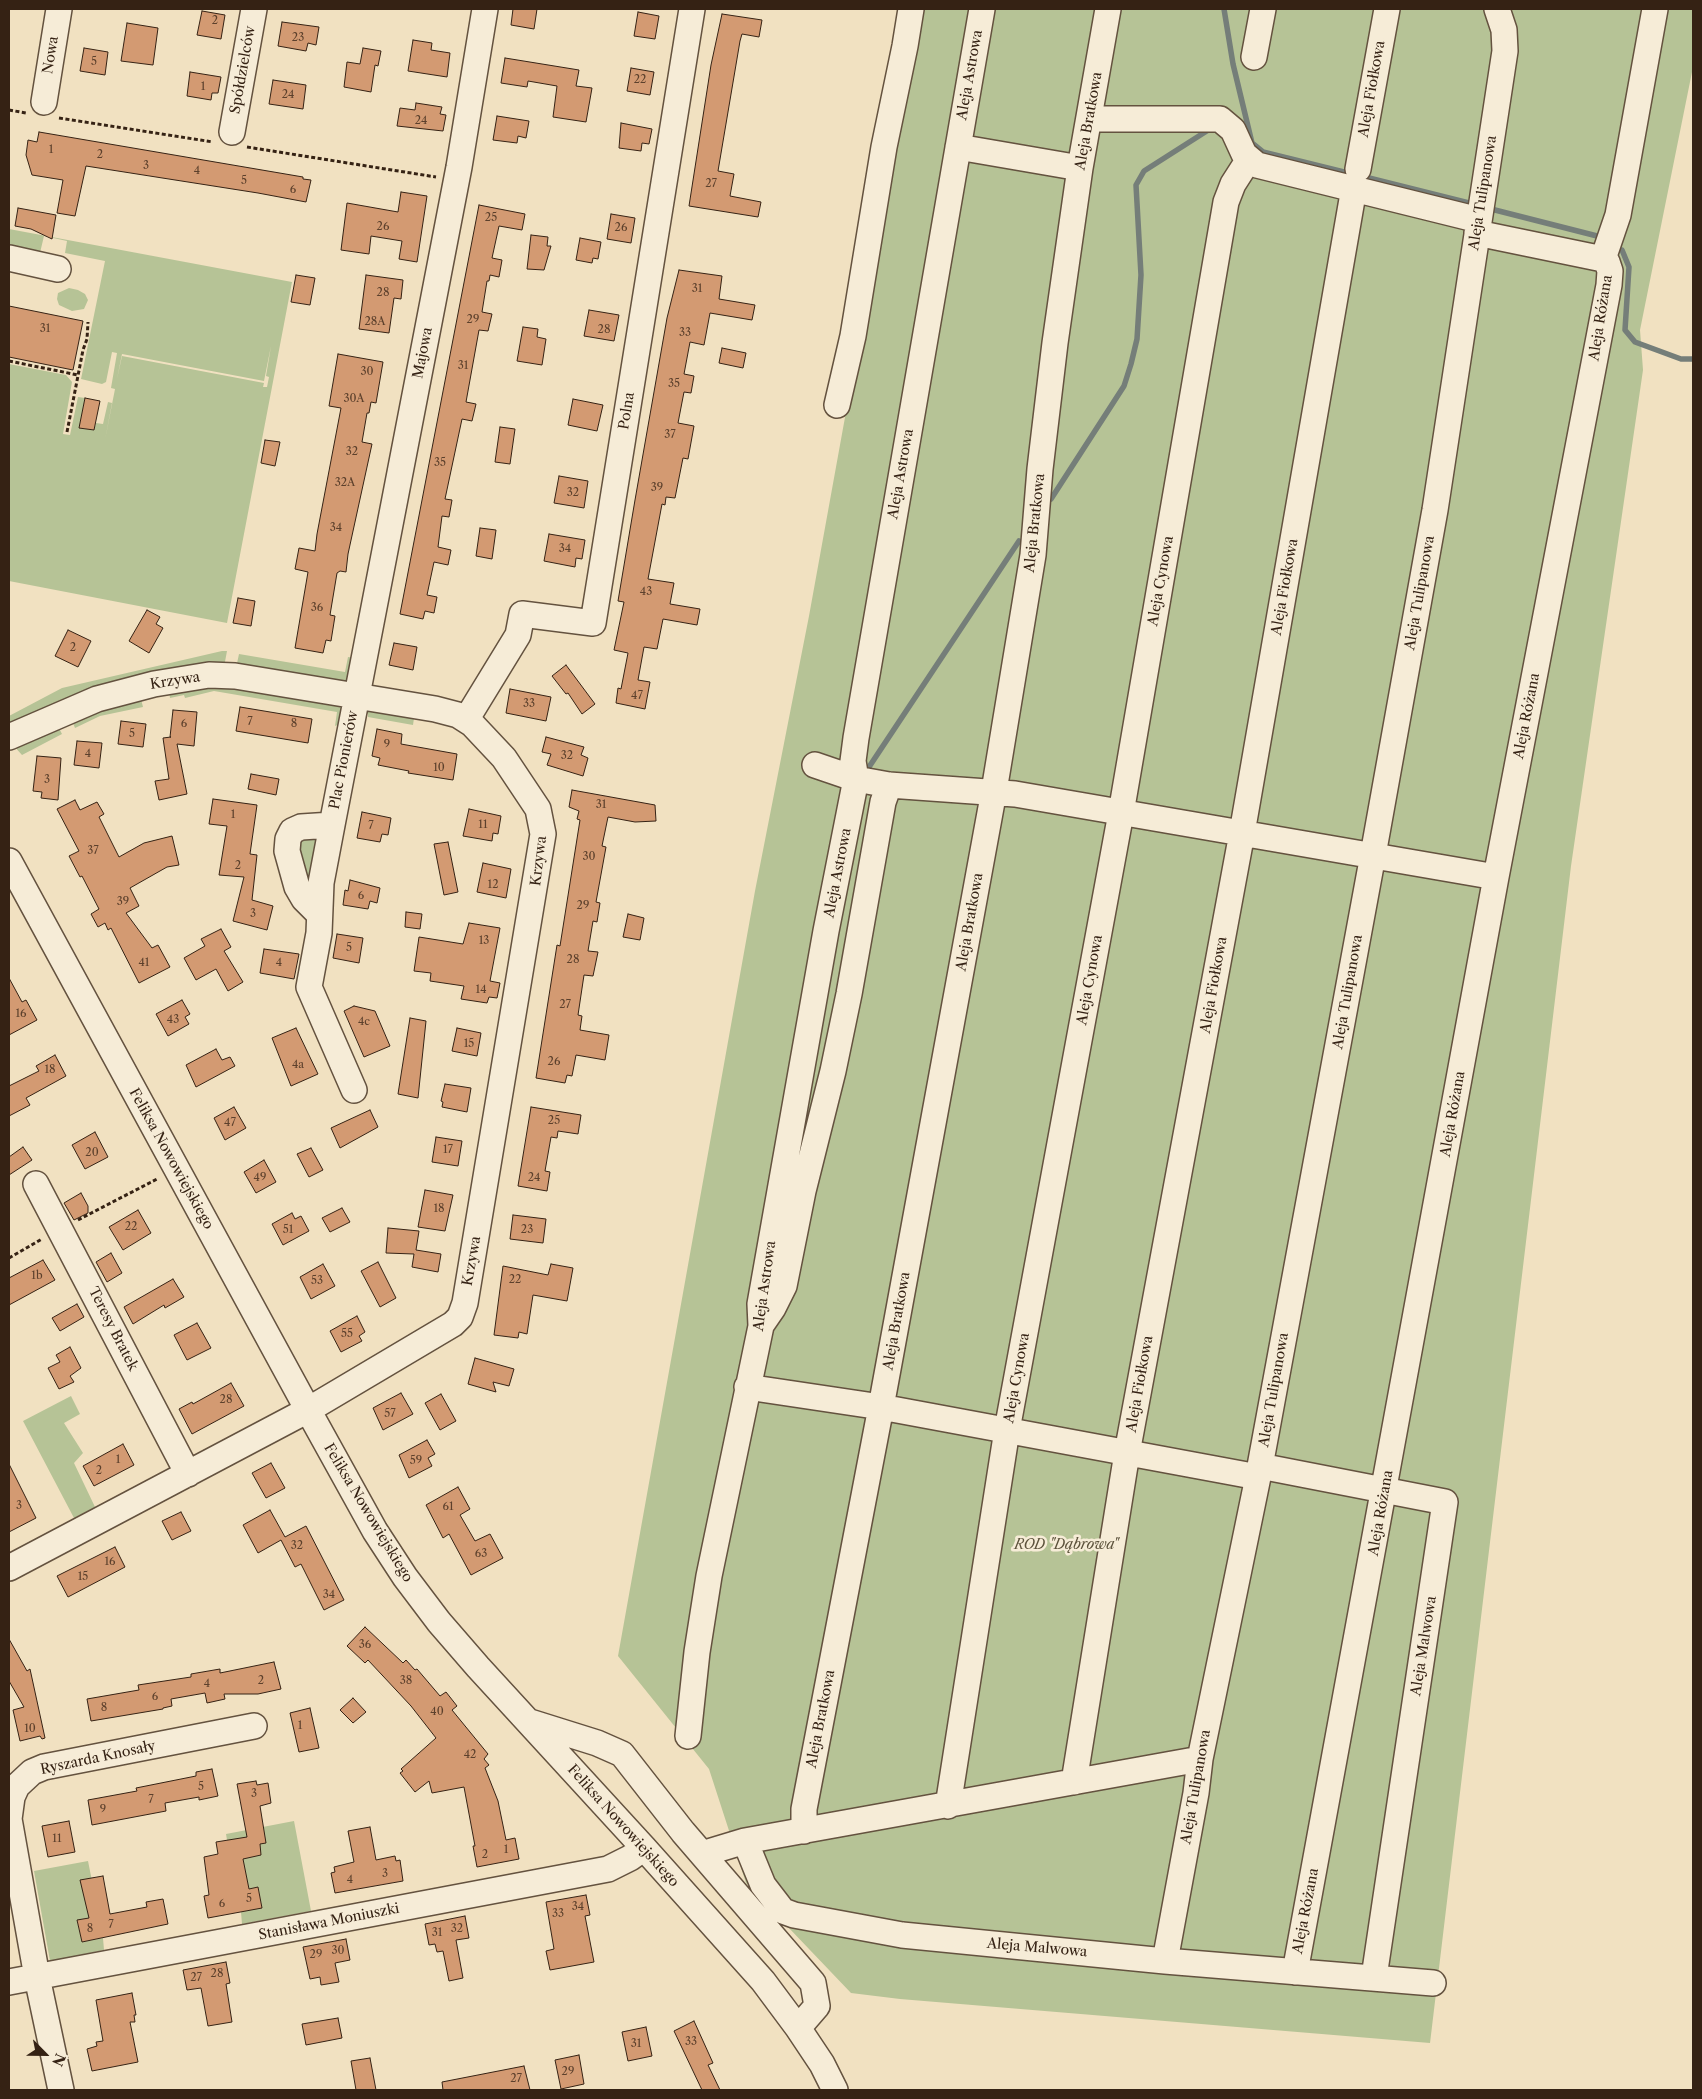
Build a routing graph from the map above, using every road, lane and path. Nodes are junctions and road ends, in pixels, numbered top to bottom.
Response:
1 (59, 9) edge
2 (254, 9) edge
3 (485, 9) edge
4 (692, 9) edge
5 (911, 9) edge
6 (982, 9) edge
7 (1108, 9) edge
8 (1262, 9) edge
9 (1387, 9) edge
10 (1655, 9) edge
11 (1505, 12) edge
12 (1254, 57) dead end
13 (9, 110) edge
14 (43, 111) junction
15 (1089, 119) junction
16 (231, 141) junction
17 (958, 147) junction
18 (1248, 159) junction
19 (1080, 168) junction
20 (440, 178) dead end
21 (1356, 178) junction
22 (1478, 226) junction
23 (9, 258) edge
24 (1603, 259) junction
25 (58, 269) dead end
26 (88, 322) dead end
27 (9, 362) edge
28 (78, 375) junction
29 (837, 405) dead end
30 (67, 432) dead end
31 (357, 696) junction
32 (466, 720) junction
33 (9, 737) edge
34 (815, 766) dead end
35 (856, 779) junction
36 (889, 785) junction
37 (994, 791) junction
38 (1121, 813) junction
39 (332, 825) junction
40 (1242, 833) junction
41 (1373, 855) junction
42 (9, 861) edge
43 (1496, 877) junction
44 (319, 914) junction
45 (354, 1090) dead end
46 (165, 1174) dead end
47 (36, 1184) dead end
48 (61, 1229) junction
49 (9, 1258) edge
50 (761, 1326) junction
51 (747, 1387) junction
52 (881, 1406) junction
53 (308, 1410) junction
54 (1007, 1430) junction
55 (1127, 1453) junction
56 (1259, 1472) junction
57 (188, 1474) junction
58 (1385, 1490) junction
59 (9, 1568) edge
60 (529, 1722) junction
61 (254, 1726) dead end
62 (688, 1736) dead end
63 (1200, 1759) junction
64 (1074, 1782) junction
65 (948, 1806) junction
66 (804, 1831) junction
67 (739, 1843) junction
68 (644, 1848) junction
69 (702, 1854) junction
70 (1165, 1961) junction
71 (1295, 1972) junction
72 (37, 1977) junction
73 (1374, 1977) junction
74 (9, 1982) edge
75 (1432, 1983) dead end
76 (798, 2028) junction
77 (61, 2090) edge
78 (835, 2090) edge

1 - 14 street, Nowa
2 - 16 street, Spółdzielców
3 - 31 street, Majowa
4 - 32 street, Polna
5 - 29 street
6 - 17 street, Aleja Astrowa
7 - 15 street, Aleja Bratkowa
8 - 12 street
9 - 21 street, Aleja Fiołkowa
10 - 24 street, Aleja Różana
11 - 22 street, Aleja Tulipanowa
13 - 14 path
14 - 16 path
15 - 18 street
15 - 19 street, Aleja Bratkowa
16 - 20 path
17 - 19 street
17 - 35 street, Aleja Astrowa
18 - 21 street, Aleja Różana
18 - 38 street, Aleja Cynowa
19 - 37 street, Aleja Bratkowa
21 - 22 street, Aleja Różana
21 - 40 street, Aleja Fiołkowa
22 - 24 street, Aleja Różana
22 - 41 street, Aleja Tulipanowa
23 - 25 street
24 - 43 street, Aleja Różana
26 - 28 path
27 - 28 path
28 - 30 path
31 - 32 street, Krzywa
31 - 33 street, Krzywa
31 - 39 street, Plac Pionierów
32 - 53 street, Krzywa
34 - 35 street
35 - 36 street
35 - 50 street, Aleja Astrowa
36 - 37 street
36 - 50 street
37 - 38 street
37 - 52 street, Aleja Bratkowa
38 - 40 street
38 - 54 street, Aleja Cynowa
39 - 44 street, Plac Pionierów
39 - 44 street, Plac Pionierów
40 - 41 street
40 - 55 street, Aleja Fiołkowa
41 - 43 street
41 - 56 street, Aleja Tulipanowa
42 - 53 street, Feliksa Nowowiejskiego
43 - 58 street, Aleja Różana
44 - 45 street, Plac Pionierów
46 - 48 path
47 - 48 street, Teresy Bratek
48 - 49 path
48 - 57 street, Teresy Bratek
50 - 51 street, Aleja Astrowa
51 - 52 street, Aleja Malwowa
51 - 62 street, Aleja Astrowa
52 - 54 street, Aleja Malwowa
52 - 66 street, Aleja Bratkowa
53 - 57 street
53 - 60 street, Feliksa Nowowiejskiego
54 - 55 street, Aleja Malwowa
54 - 65 street, Aleja Cynowa
55 - 56 street, Aleja Malwowa
55 - 64 street, Aleja Fiołkowa
56 - 58 street, Aleja Malwowa
56 - 63 street, Aleja Tulipanowa
57 - 59 street
58 - 71 street, Aleja Różana
58 - 73 street, Aleja Malwowa
60 - 68 street, Feliksa Nowowiejskiego
60 - 69 street
61 - 72 street, Ryszarda Knosały
63 - 64 street
63 - 70 street, Aleja Tulipanowa
64 - 65 street
65 - 66 street
66 - 67 street
67 - 69 street
67 - 70 street, Aleja Malwowa
68 - 72 street, Stanisława Moniuszki
68 - 76 street, Feliksa Nowowiejskiego
69 - 76 street
70 - 71 street, Aleja Malwowa
71 - 73 street, Aleja Malwowa
72 - 74 street, Stanisława Moniuszki
72 - 77 street, Ryszarda Knosały
73 - 75 street, Aleja Malwowa
76 - 78 street, Feliksa Nowowiejskiego

